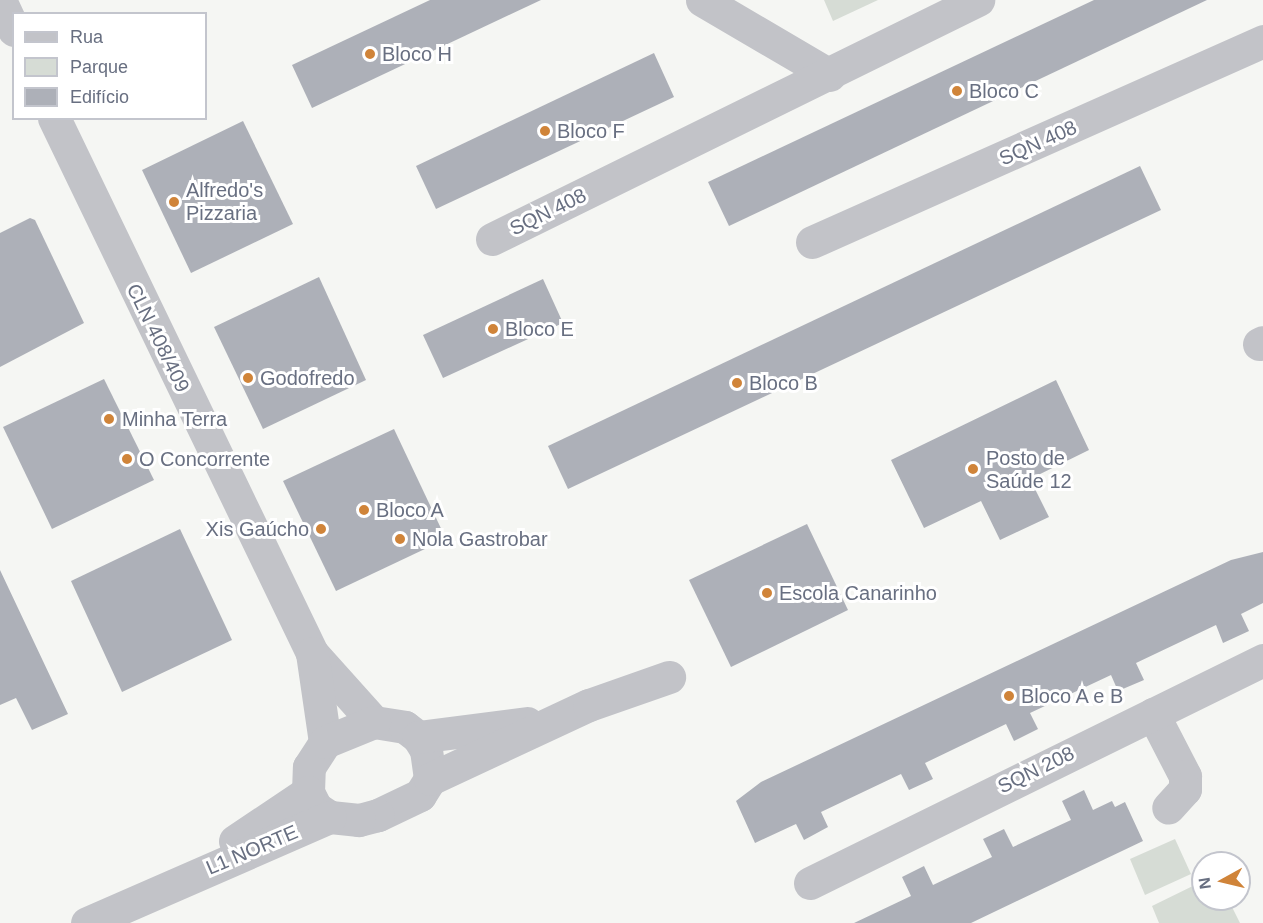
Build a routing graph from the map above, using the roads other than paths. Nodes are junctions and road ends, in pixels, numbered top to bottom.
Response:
1 (0, 0) edge
2 (702, 0) edge
3 (978, 0) edge
4 (12, 26) edge
5 (1263, 41) edge
6 (830, 75) junction
7 (55, 120) edge
8 (492, 239) dead end
9 (812, 242) dead end
10 (312, 653) junction
11 (1263, 660) edge
12 (669, 678) dead end
13 (1153, 714) junction
14 (558, 718) junction
15 (374, 722) junction
16 (418, 737) junction
17 (325, 742) junction
18 (430, 779) junction
19 (308, 792) junction
20 (1168, 808) dead end
21 (330, 817) junction
22 (174, 882) junction
23 (810, 883) dead end
24 (87, 923) edge

1 - 4 street
2 - 6 street
3 - 6 street, SQN 408
5 - 9 street, SQN 408
6 - 8 street, SQN 408
7 - 10 street, CLN 408/409
10 - 15 street, CLN 408/409
10 - 17 street, CLN 408/409
11 - 13 street, SQN 208
12 - 14 street
13 - 20 street
13 - 23 street, SQN 208
14 - 16 street
14 - 18 street
15 - 16 street
15 - 17 street
16 - 18 street
17 - 19 street
18 - 21 street
19 - 21 street
19 - 22 street, L1 NORTE
21 - 22 street, L1 NORTE
22 - 24 street, L1 NORTE

